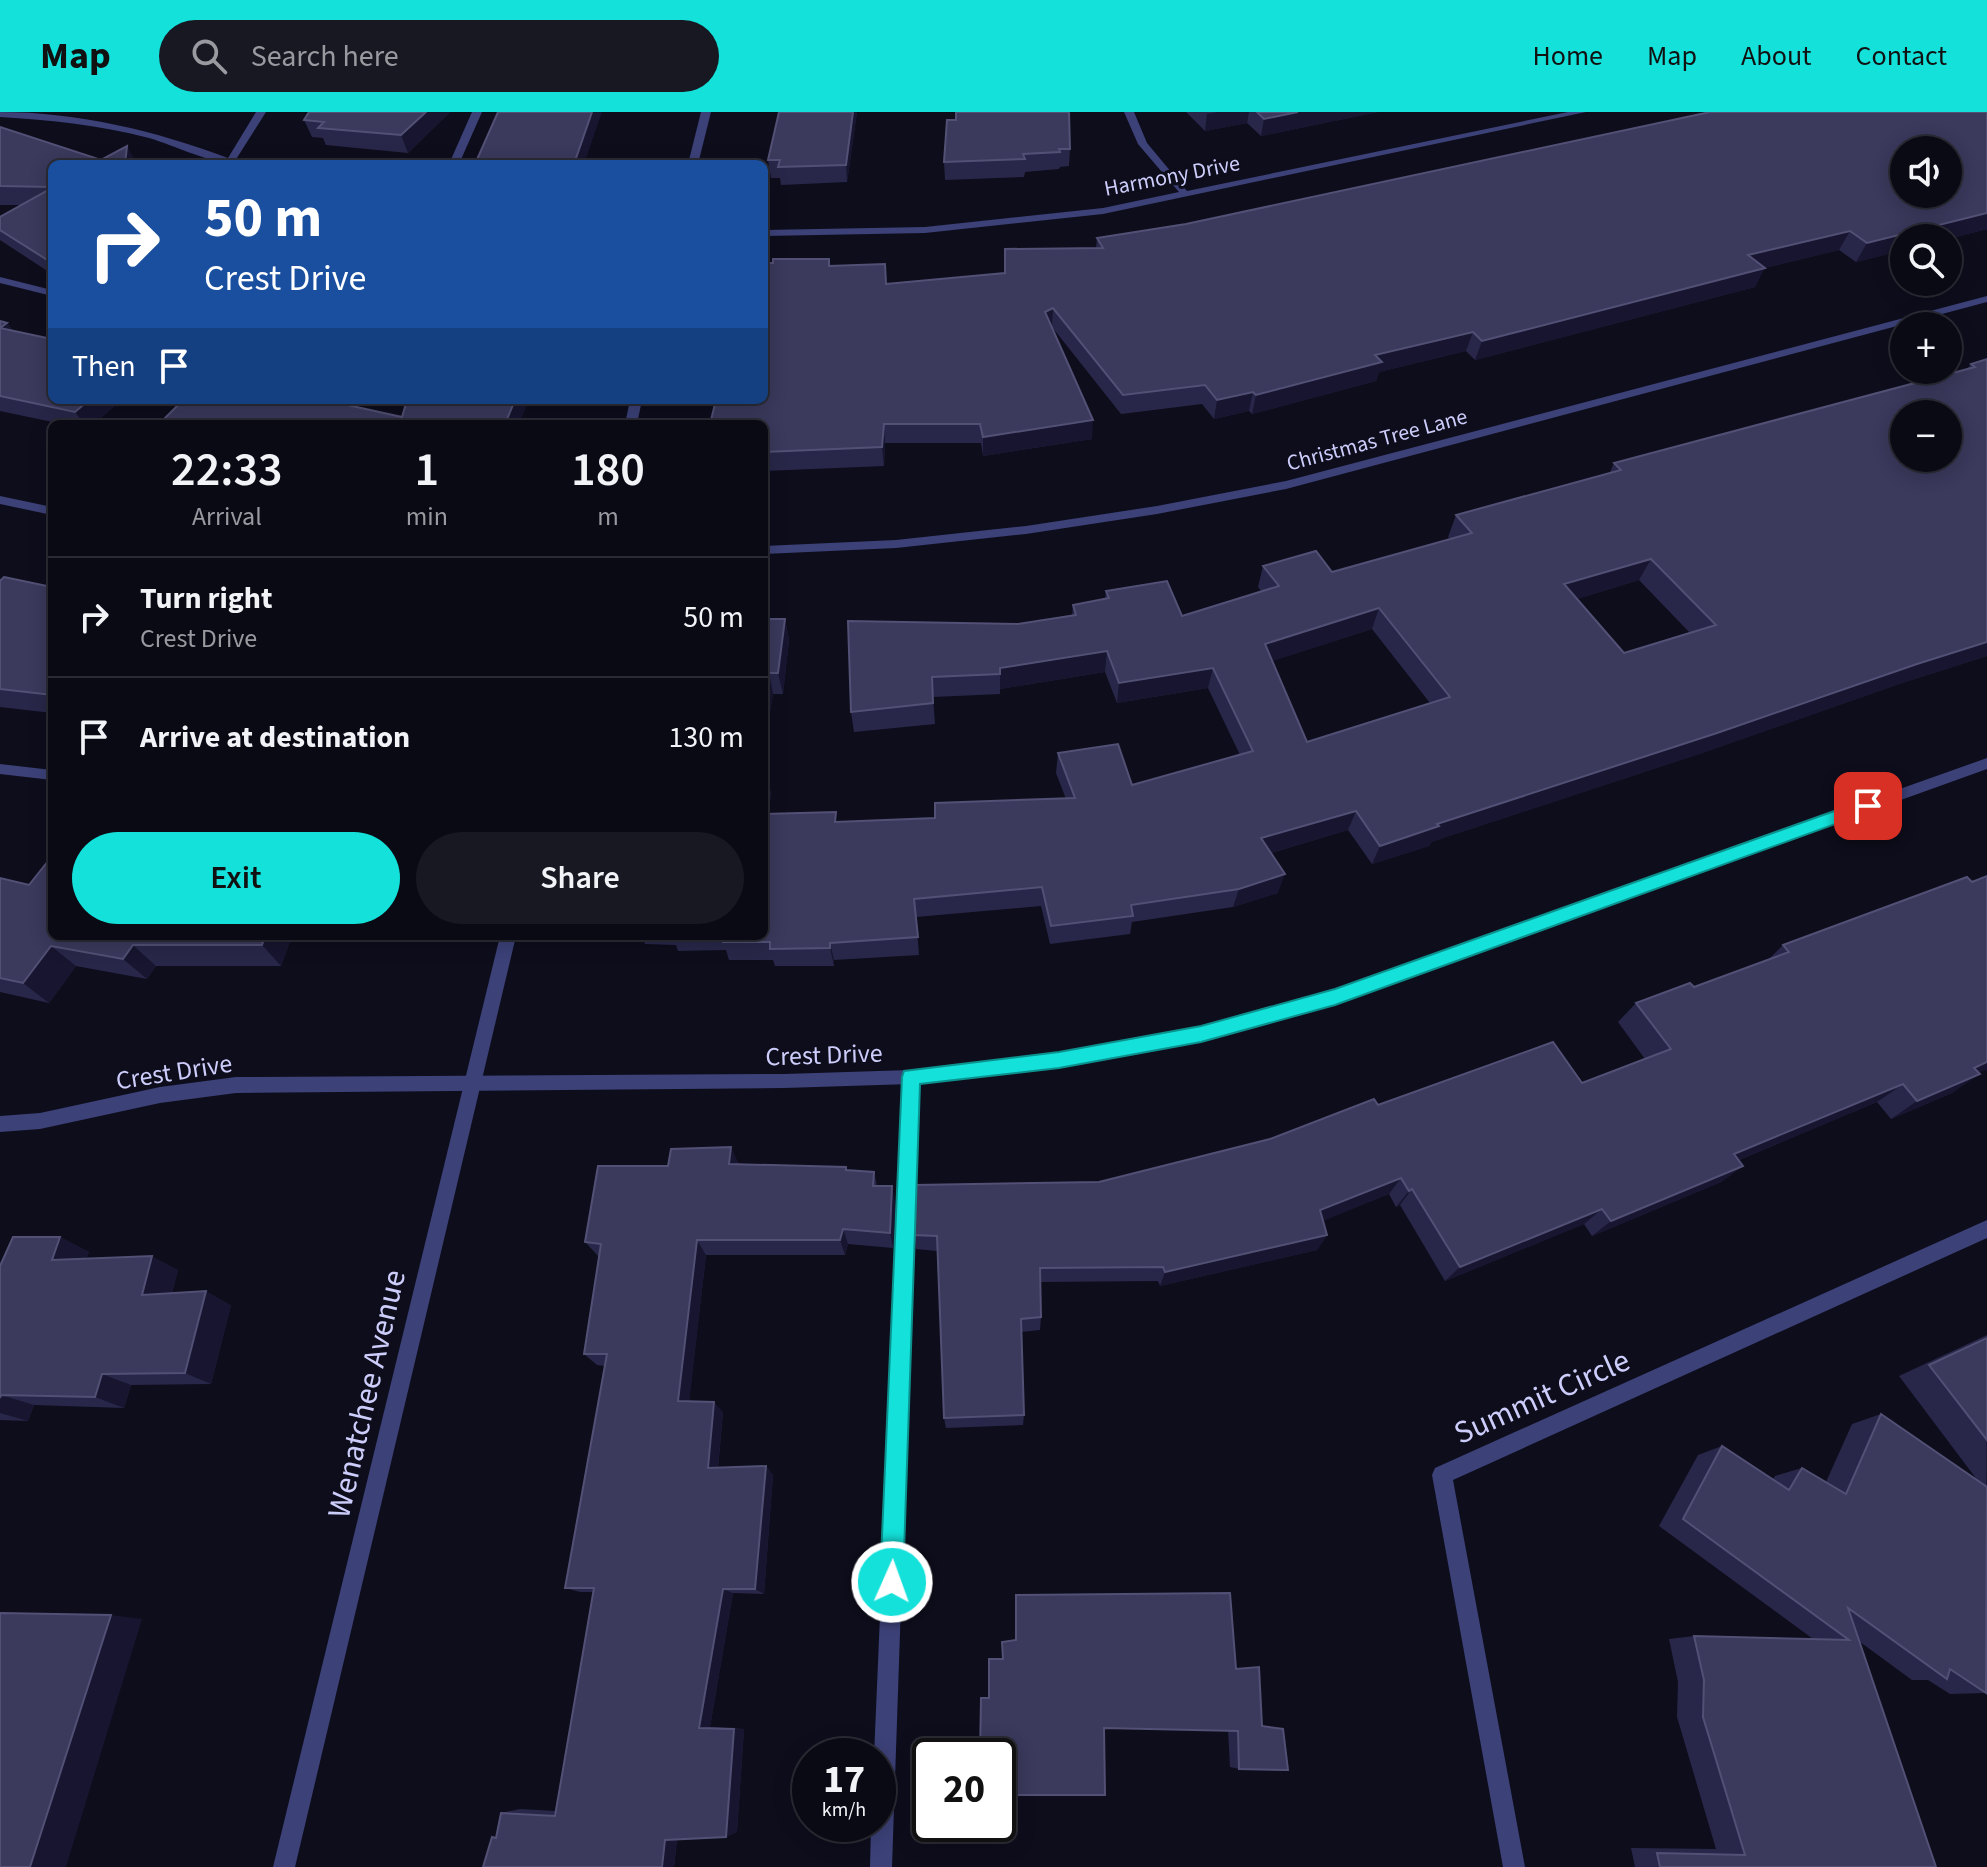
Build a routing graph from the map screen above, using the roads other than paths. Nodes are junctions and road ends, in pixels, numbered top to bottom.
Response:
1 (261, 112) edge
2 (477, 112) edge
3 (706, 112) edge
4 (1129, 112) edge
5 (1581, 112) edge
6 (0, 114) edge
7 (224, 160) edge
8 (234, 160) edge
9 (456, 160) edge
10 (694, 160) edge
11 (1186, 195) junction
12 (768, 233) edge
13 (0, 280) edge
14 (48, 292) edge
15 (1987, 299) edge
16 (0, 500) edge
17 (48, 510) edge
18 (768, 550) edge
19 (1987, 763) edge
20 (0, 769) edge
21 (48, 775) edge
22 (507, 940) edge
23 (911, 1077) junction
24 (472, 1083) junction
25 (0, 1124) edge
26 (1987, 1229) edge
27 (284, 1867) edge
28 (881, 1867) edge
29 (1514, 1867) edge

1 - 8 street
2 - 9 street
3 - 10 street
4 - 11 street
5 - 11 street, Harmony Drive
6 - 7 street
11 - 12 street, Harmony Drive
13 - 14 street
15 - 18 street, Christmas Tree Lane
16 - 17 street
19 - 23 street, Crest Drive
20 - 21 street
22 - 24 street, Wenatchee Avenue
23 - 24 street, Crest Drive
23 - 28 street
24 - 25 street, Crest Drive
24 - 27 street, Wenatchee Avenue
26 - 29 street, Summit Circle

